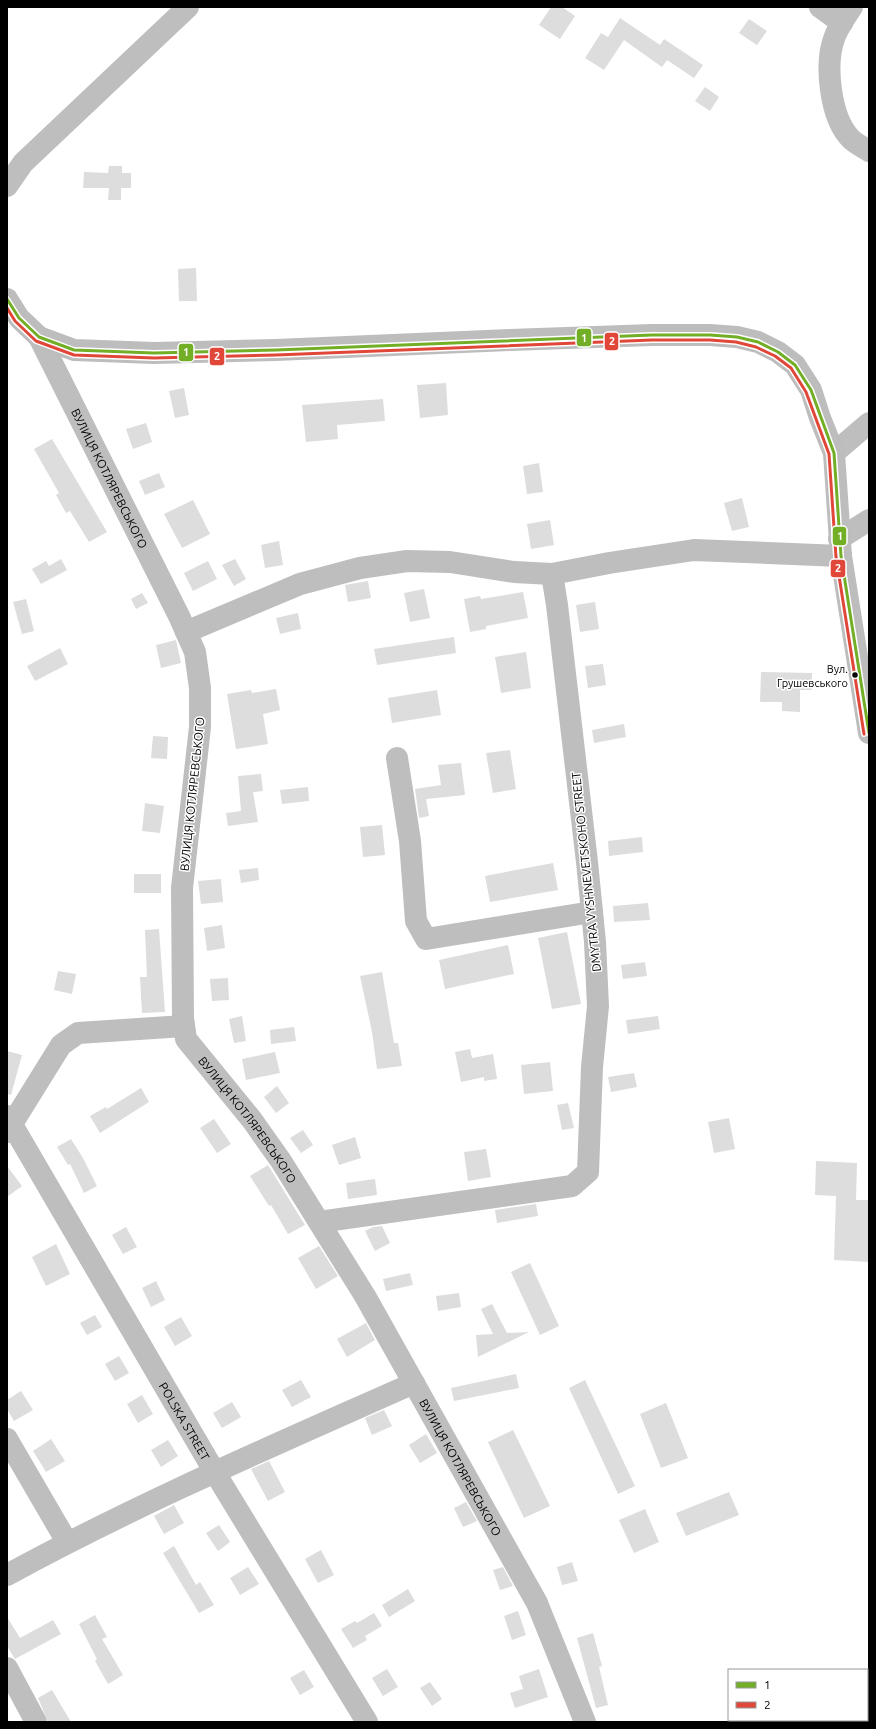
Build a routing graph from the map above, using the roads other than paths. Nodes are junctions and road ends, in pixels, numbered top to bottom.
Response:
1 (188, 7) edge
2 (820, 7) edge
3 (847, 15) edge
4 (869, 151) edge
5 (7, 186) edge
6 (7, 299) edge
7 (38, 337) junction
8 (869, 423) edge
9 (834, 453) junction
10 (869, 520) edge
11 (840, 547) junction
12 (552, 574) junction
13 (186, 632) junction
14 (869, 733) edge
15 (398, 758) dead end
16 (592, 912) junction
17 (184, 1026) junction
18 (9, 1125) edge
19 (319, 1222) junction
20 (414, 1383) junction
21 (7, 1439) edge
22 (214, 1471) junction
23 (67, 1542) junction
24 (7, 1574) edge
25 (7, 1668) edge
26 (36, 1722) edge
27 (367, 1722) edge
28 (585, 1722) edge

1 - 5 street
2 - 3 street
3 - 4 street
6 - 7 main road, ВУЛИЦЯ КОТЛЯРЕВСЬКОГО
7 - 9 main road
7 - 13 street, ВУЛИЦЯ КОТЛЯРЕВСЬКОГО
8 - 9 street
9 - 11 main road
10 - 11 street
11 - 12 street
11 - 14 main road
12 - 13 street
12 - 16 street, DMYTRA VYSHNEVETSKOHO STREET
13 - 17 street, ВУЛИЦЯ КОТЛЯРЕВСЬКОГО
15 - 16 street
16 - 19 street, DMYTRA VYSHNEVETSKOHO STREET
17 - 18 street
17 - 19 street, ВУЛИЦЯ КОТЛЯРЕВСЬКОГО
18 - 22 street, POLSKA STREET
19 - 20 street, ВУЛИЦЯ КОТЛЯРЕВСЬКОГО
20 - 22 street
20 - 28 street, ВУЛИЦЯ КОТЛЯРЕВСЬКОГО
21 - 23 street
22 - 23 street
22 - 27 street, POLSKA STREET
23 - 24 street
25 - 26 street

